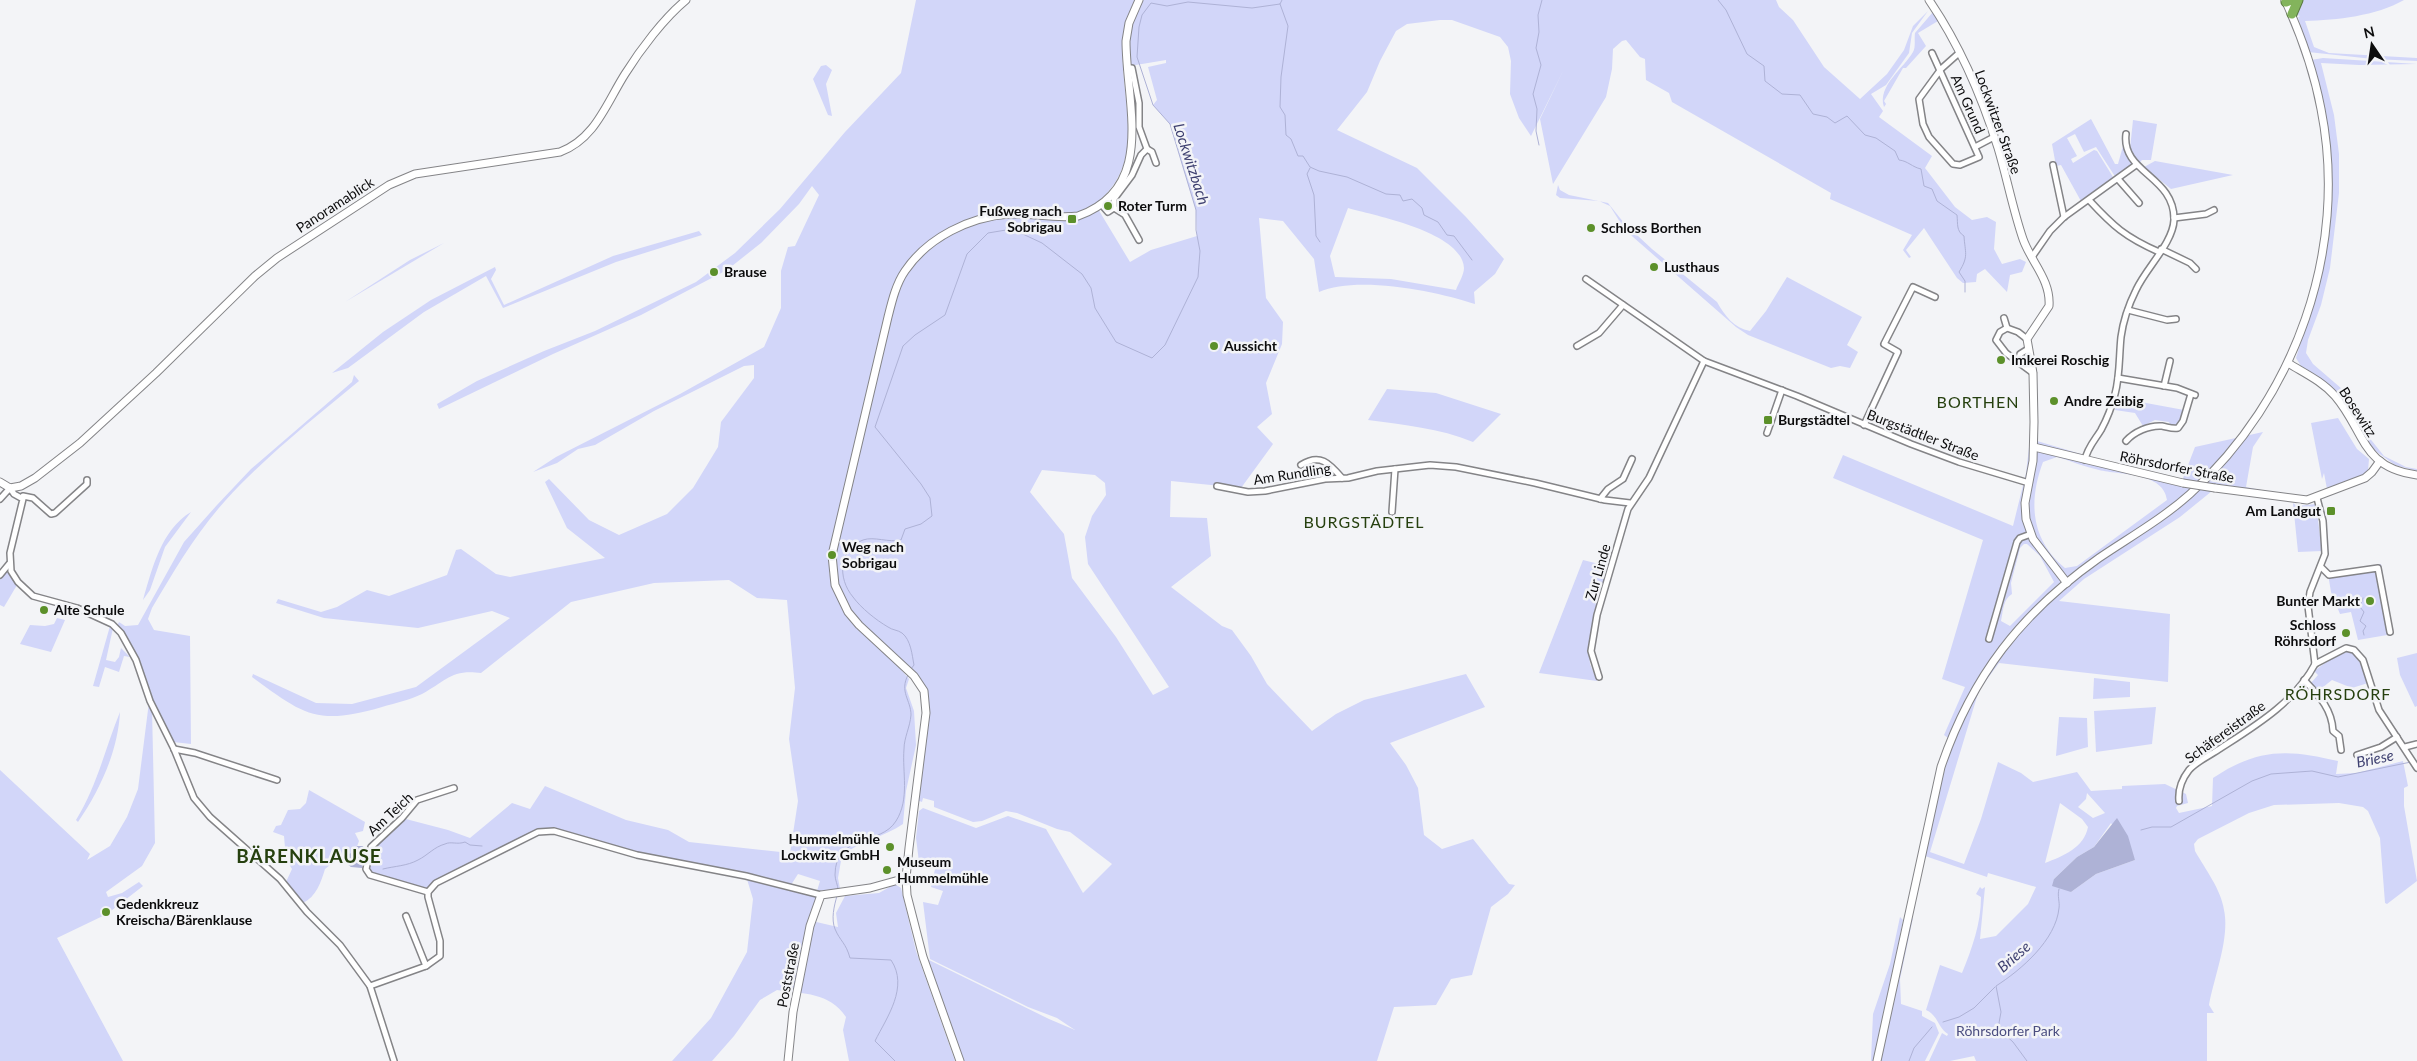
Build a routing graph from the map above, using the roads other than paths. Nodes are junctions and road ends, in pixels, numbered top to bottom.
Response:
1 (686, 0) edge
2 (1139, 0) edge
3 (1929, 0) edge
4 (2298, 0) edge
5 (2287, 1) edge
6 (2292, 14) junction
7 (1932, 53) dead end
8 (1959, 53) junction
9 (1127, 68) junction
10 (1941, 69) junction
11 (2126, 134) dead end
12 (1994, 137) junction
13 (1975, 147) junction
14 (1146, 149) junction
15 (1156, 163) dead end
16 (2053, 165) dead end
17 (2136, 165) junction
18 (2118, 179) junction
19 (2089, 200) junction
20 (2139, 203) dead end
21 (1101, 204) junction
22 (1114, 208) junction
23 (2214, 210) dead end
24 (2064, 217) junction
25 (2174, 218) junction
26 (1139, 240) dead end
27 (2160, 251) junction
28 (2032, 257) junction
29 (2196, 269) dead end
30 (1586, 278) dead end
31 (1935, 297) dead end
32 (1623, 304) junction
33 (2128, 310) junction
34 (2004, 318) dead end
35 (2176, 319) dead end
36 (2008, 328) junction
37 (2027, 339) junction
38 (1577, 346) dead end
39 (2028, 349) junction
40 (1704, 361) junction
41 (2170, 361) dead end
42 (2018, 362) junction
43 (2288, 363) junction
44 (2033, 373) junction
45 (2118, 378) junction
46 (2164, 386) junction
47 (1782, 390) junction
48 (1864, 425) junction
49 (1766, 433) dead end
50 (2126, 442) dead end
51 (2034, 447) junction
52 (1632, 459) dead end
53 (2085, 460) junction
54 (2380, 461) junction
55 (1301, 465) dead end
56 (1395, 469) junction
57 (2417, 475) edge
58 (1342, 478) junction
59 (87, 480) dead end
60 (0, 482) edge
61 (2030, 483) junction
62 (21, 486) junction
63 (1217, 486) dead end
64 (10, 488) junction
65 (23, 498) junction
66 (2317, 498) junction
67 (0, 499) edge
68 (1600, 499) junction
69 (1630, 503) junction
70 (1392, 512) dead end
71 (2031, 534) junction
72 (9, 564) junction
73 (2320, 567) junction
74 (0, 575) edge
75 (2067, 583) junction
76 (2390, 632) dead end
77 (1990, 639) dead end
78 (2315, 664) junction
79 (1599, 677) dead end
80 (2304, 680) junction
81 (2397, 737) junction
82 (2417, 744) edge
83 (2405, 747) junction
84 (174, 748) junction
85 (2340, 750) dead end
86 (2357, 755) dead end
87 (2415, 763) edge
88 (277, 780) dead end
89 (454, 788) dead end
90 (2179, 801) dead end
91 (906, 878) junction
92 (428, 892) junction
93 (821, 895) junction
94 (406, 916) dead end
95 (426, 966) junction
96 (370, 986) junction
97 (394, 1061) edge
98 (788, 1061) edge
99 (960, 1061) edge
100 (1877, 1061) edge

1 - 62 main road, Panoramablick
2 - 9 main road
3 - 8 main road, Lockwitzer Straße
4 - 6 highway
5 - 6 main road
6 - 43 main road
7 - 10 street, Am Grund
8 - 10 street, Am Grund
8 - 12 main road, Lockwitzer Straße
9 - 14 street
9 - 21 main road
10 - 13 street, Am Grund
10 - 13 street, Am Grund
11 - 17 street
12 - 13 street, Am Grund
12 - 28 main road, Lockwitzer Straße
14 - 15 street
14 - 22 street
16 - 24 street
17 - 18 street
17 - 25 street
18 - 19 street
18 - 20 street
19 - 24 street
19 - 27 street
21 - 22 street
21 - 91 main road
22 - 26 street
23 - 25 street
24 - 28 street
25 - 27 street
27 - 29 street
27 - 33 street
28 - 37 main road, Lockwitzer Straße
30 - 32 street, Burgstädtler Straße
31 - 48 street
32 - 38 street
32 - 40 street, Burgstädtler Straße
33 - 35 street
33 - 45 street
34 - 36 street
36 - 37 street
36 - 42 street
37 - 39 main road
39 - 42 street
39 - 44 main road
40 - 47 street, Burgstädtler Straße
40 - 69 street
41 - 46 street
42 - 44 street
43 - 54 main road, Bosewitz
43 - 75 main road
44 - 51 main road
45 - 46 street
45 - 53 street
46 - 50 street
47 - 48 street, Burgstädtler Straße
47 - 49 street
48 - 61 street, Burgstädtler Straße
51 - 53 main road, Röhrsdorfer Straße
51 - 61 main road
52 - 68 street
53 - 66 main road, Röhrsdorfer Straße, bridge
54 - 57 main road
54 - 66 main road, Röhrsdorfer Straße
55 - 58 street, Am Rundling
56 - 58 street, Am Rundling
56 - 68 street
56 - 70 street
58 - 63 street, Am Rundling
59 - 65 street
60 - 64 main road
61 - 71 main road
62 - 64 main road, Panoramablick
62 - 65 street
64 - 65 street
64 - 67 street
65 - 72 street
66 - 73 street
68 - 69 street
69 - 79 street, Zur Linde
71 - 75 main road
71 - 77 street
72 - 74 street
72 - 84 street
73 - 76 street
73 - 78 street
75 - 100 main road
78 - 80 street, Schäfereistraße
78 - 81 street
80 - 85 street
80 - 90 street, Schäfereistraße
81 - 83 street
81 - 86 street
82 - 83 street
83 - 87 street
84 - 88 street
84 - 96 street
89 - 92 street, Am Teich
91 - 93 main road
91 - 99 main road
92 - 93 street
92 - 95 street
93 - 98 main road, Poststraße
94 - 95 street
95 - 96 street
96 - 97 street

